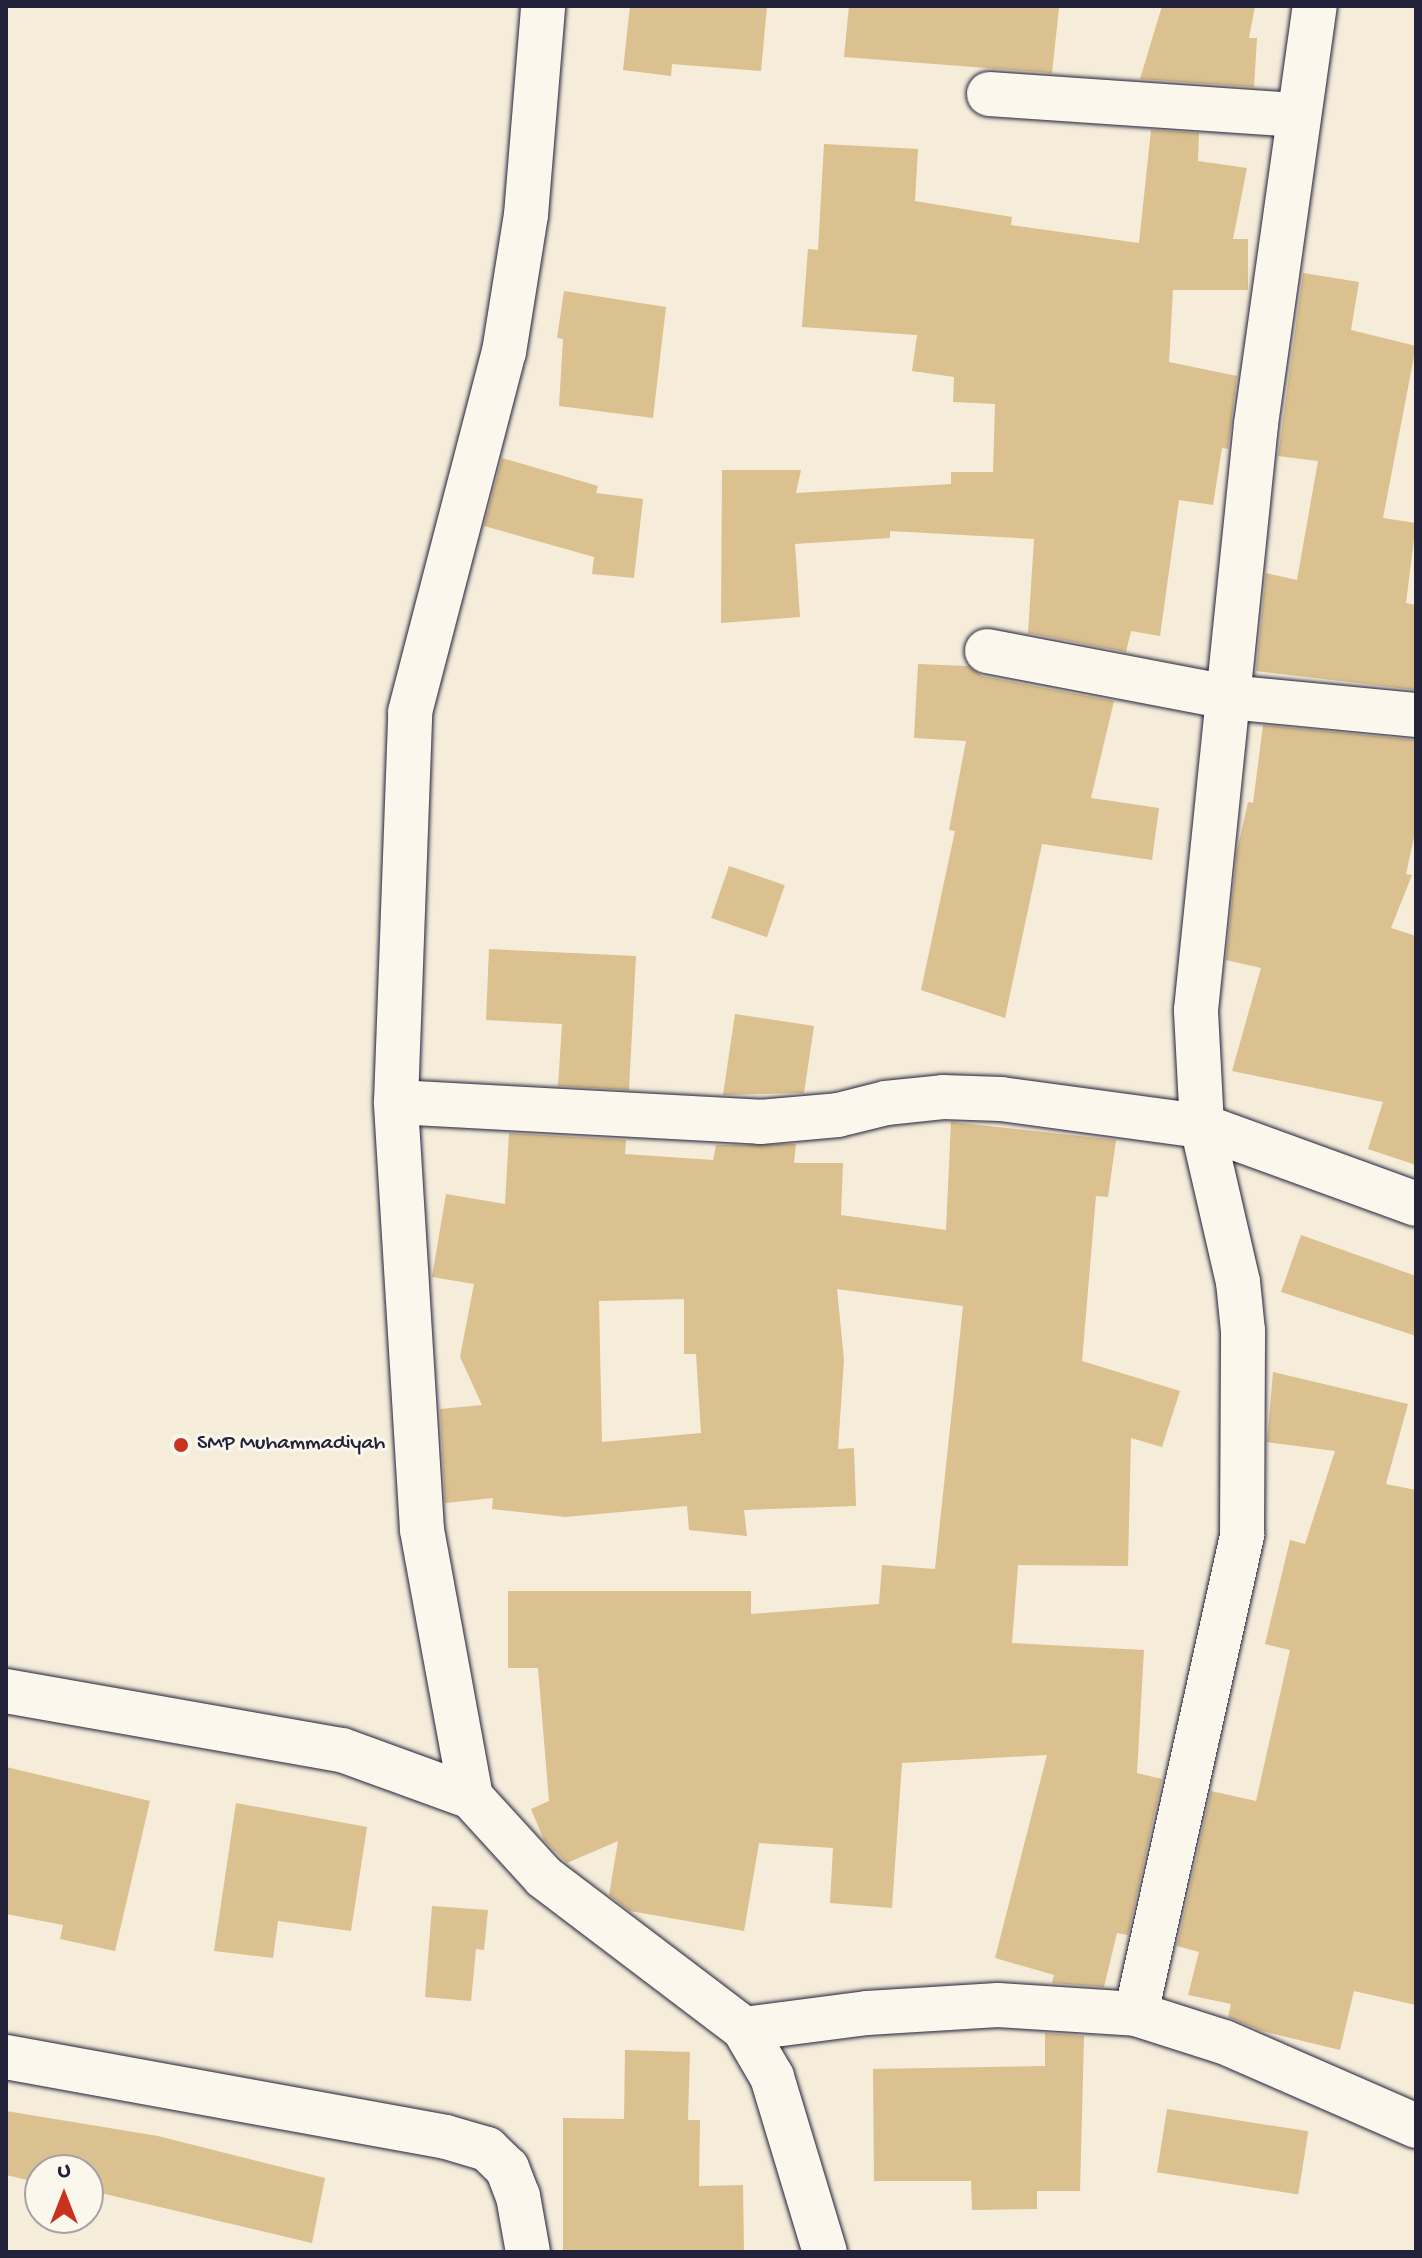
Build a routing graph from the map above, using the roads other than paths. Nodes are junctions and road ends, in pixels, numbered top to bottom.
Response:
1 (543, 6) edge
2 (1315, 6) edge
3 (989, 94) dead end
4 (1298, 115) junction
5 (987, 651) dead end
6 (1228, 697) junction
7 (1416, 715) edge
8 (396, 1102) junction
9 (1202, 1126) junction
10 (1416, 1204) edge
11 (6, 1691) edge
12 (471, 1797) junction
13 (1136, 2014) junction
14 (744, 2029) junction
15 (6, 2057) edge
16 (1416, 2126) edge
17 (528, 2252) edge
18 (825, 2252) edge

1 - 8 street
2 - 4 street
3 - 4 street
4 - 6 street
5 - 6 street
6 - 7 street
6 - 9 street
8 - 9 street
8 - 12 street
9 - 10 street
9 - 13 street
11 - 12 street
12 - 14 street
13 - 14 street
13 - 16 street
14 - 18 street
15 - 17 street

